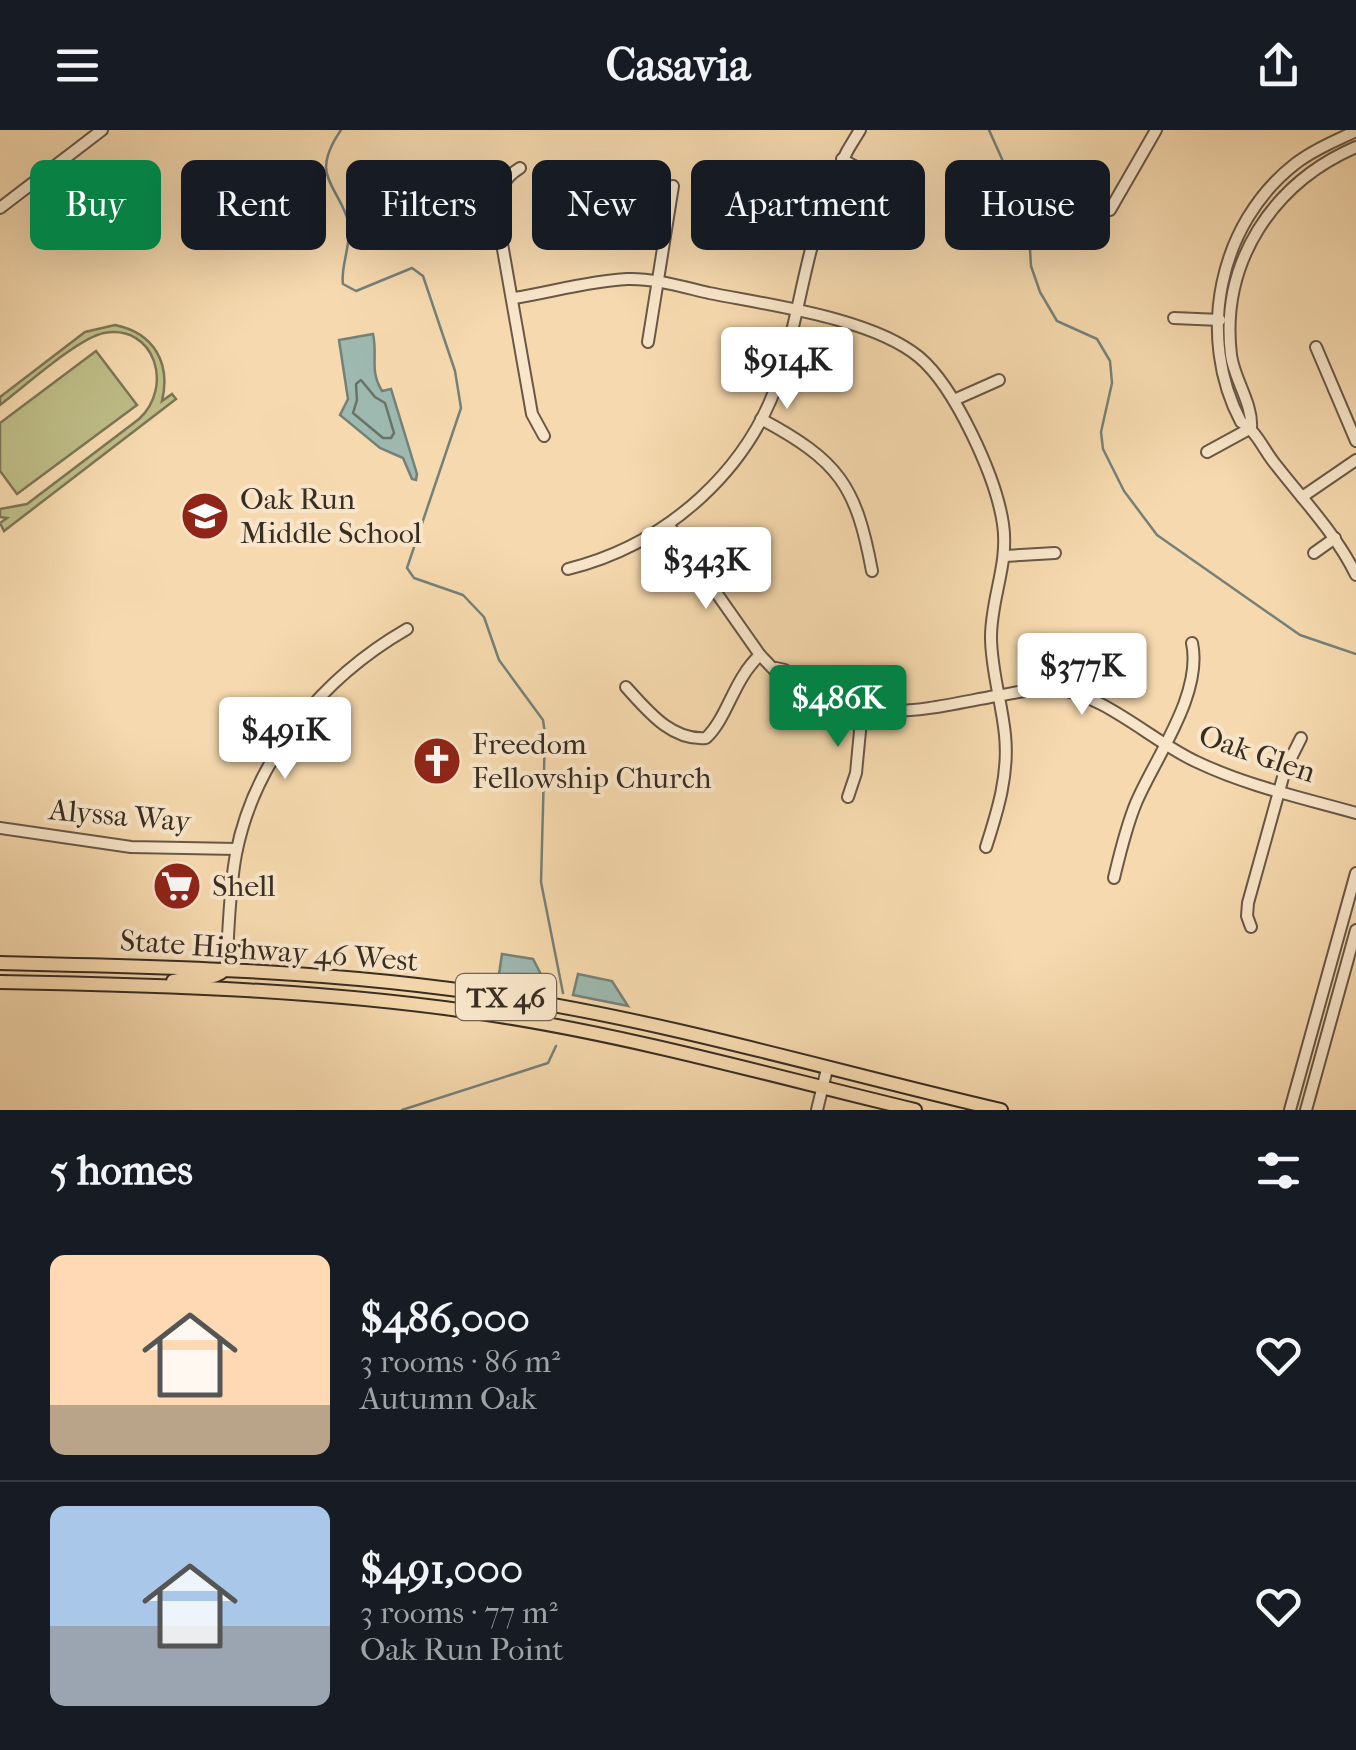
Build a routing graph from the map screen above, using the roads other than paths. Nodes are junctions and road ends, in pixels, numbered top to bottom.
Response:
1 (79, 130) edge
2 (102, 130) edge
3 (860, 130) edge
4 (1156, 130) edge
5 (1356, 131) edge
6 (1336, 135) edge
7 (90, 140) junction
8 (1350, 149) edge
9 (842, 159) joint
10 (520, 168) dead end
11 (673, 186) dead end
12 (0, 208) edge
13 (1110, 210) dead end
14 (660, 282) junction
15 (514, 298) junction
16 (796, 310) junction
17 (1174, 318) dead end
18 (1217, 320) junction
19 (1230, 320) junction
20 (648, 342) dead end
21 (1316, 348) dead end
22 (999, 380) dead end
23 (954, 400) junction
24 (762, 419) junction
25 (1251, 428) junction
26 (544, 436) dead end
27 (1356, 441) edge
28 (1207, 452) dead end
29 (1356, 460) edge
30 (1302, 497) junction
31 (668, 524) junction
32 (1336, 538) junction
33 (1055, 553) dead end
34 (1314, 554) dead end
35 (1004, 556) junction
36 (568, 569) dead end
37 (872, 571) dead end
38 (1356, 575) edge
39 (407, 628) dead end
40 (1192, 643) dead end
41 (760, 655) junction
42 (626, 687) dead end
43 (999, 696) junction
44 (862, 710) junction
45 (1301, 738) dead end
46 (1167, 746) junction
47 (1279, 792) junction
48 (848, 798) dead end
49 (1356, 813) edge
50 (0, 828) edge
51 (986, 847) dead end
52 (237, 850) junction
53 (1356, 873) edge
54 (1114, 878) dead end
55 (1252, 927) dead end
56 (1356, 930) edge
57 (0, 963) edge
58 (226, 968) junction
59 (0, 982) edge
60 (156, 985) junction
61 (827, 1069) junction
62 (822, 1088) junction
63 (816, 1110) edge
64 (914, 1110) edge
65 (1001, 1110) edge
66 (1290, 1110) edge
67 (1306, 1110) edge

1 - 7 street
2 - 7 street
3 - 9 street
4 - 13 street
5 - 6 street
6 - 8 street
6 - 18 street
7 - 12 street
8 - 19 street
9 - 16 street
10 - 15 street
11 - 14 street
14 - 15 street
14 - 16 street
14 - 20 street
15 - 26 street
16 - 23 street
16 - 24 street
17 - 18 street
18 - 19 street
18 - 25 street
19 - 25 street
21 - 27 street
22 - 23 street
23 - 35 street
24 - 31 street
24 - 37 street
25 - 28 street
25 - 30 street
29 - 30 street
30 - 32 street
31 - 36 street
31 - 41 street, Oak Glen
32 - 34 street
32 - 38 street
33 - 35 street
35 - 43 street
39 - 52 street
40 - 46 street
41 - 42 street
41 - 44 street, Oak Glen
43 - 44 street, Oak Glen
43 - 46 street, Oak Glen
43 - 51 street
44 - 48 street
45 - 47 street
46 - 47 street, Oak Glen
46 - 54 street
47 - 49 street, Oak Glen
47 - 55 street
50 - 52 street, Alyssa Way
52 - 58 street
53 - 66 street
56 - 67 street
57 - 58 main road, State Highway 46 West / TX 46
58 - 60 main road
58 - 61 main road, State Highway 46 West / TX 46
59 - 60 main road, State Highway 46 West / TX 46
60 - 62 main road, State Highway 46 West / TX 46
61 - 62 street
61 - 65 main road, State Highway 46 West / TX 46
62 - 63 street
62 - 64 main road, State Highway 46 West / TX 46

